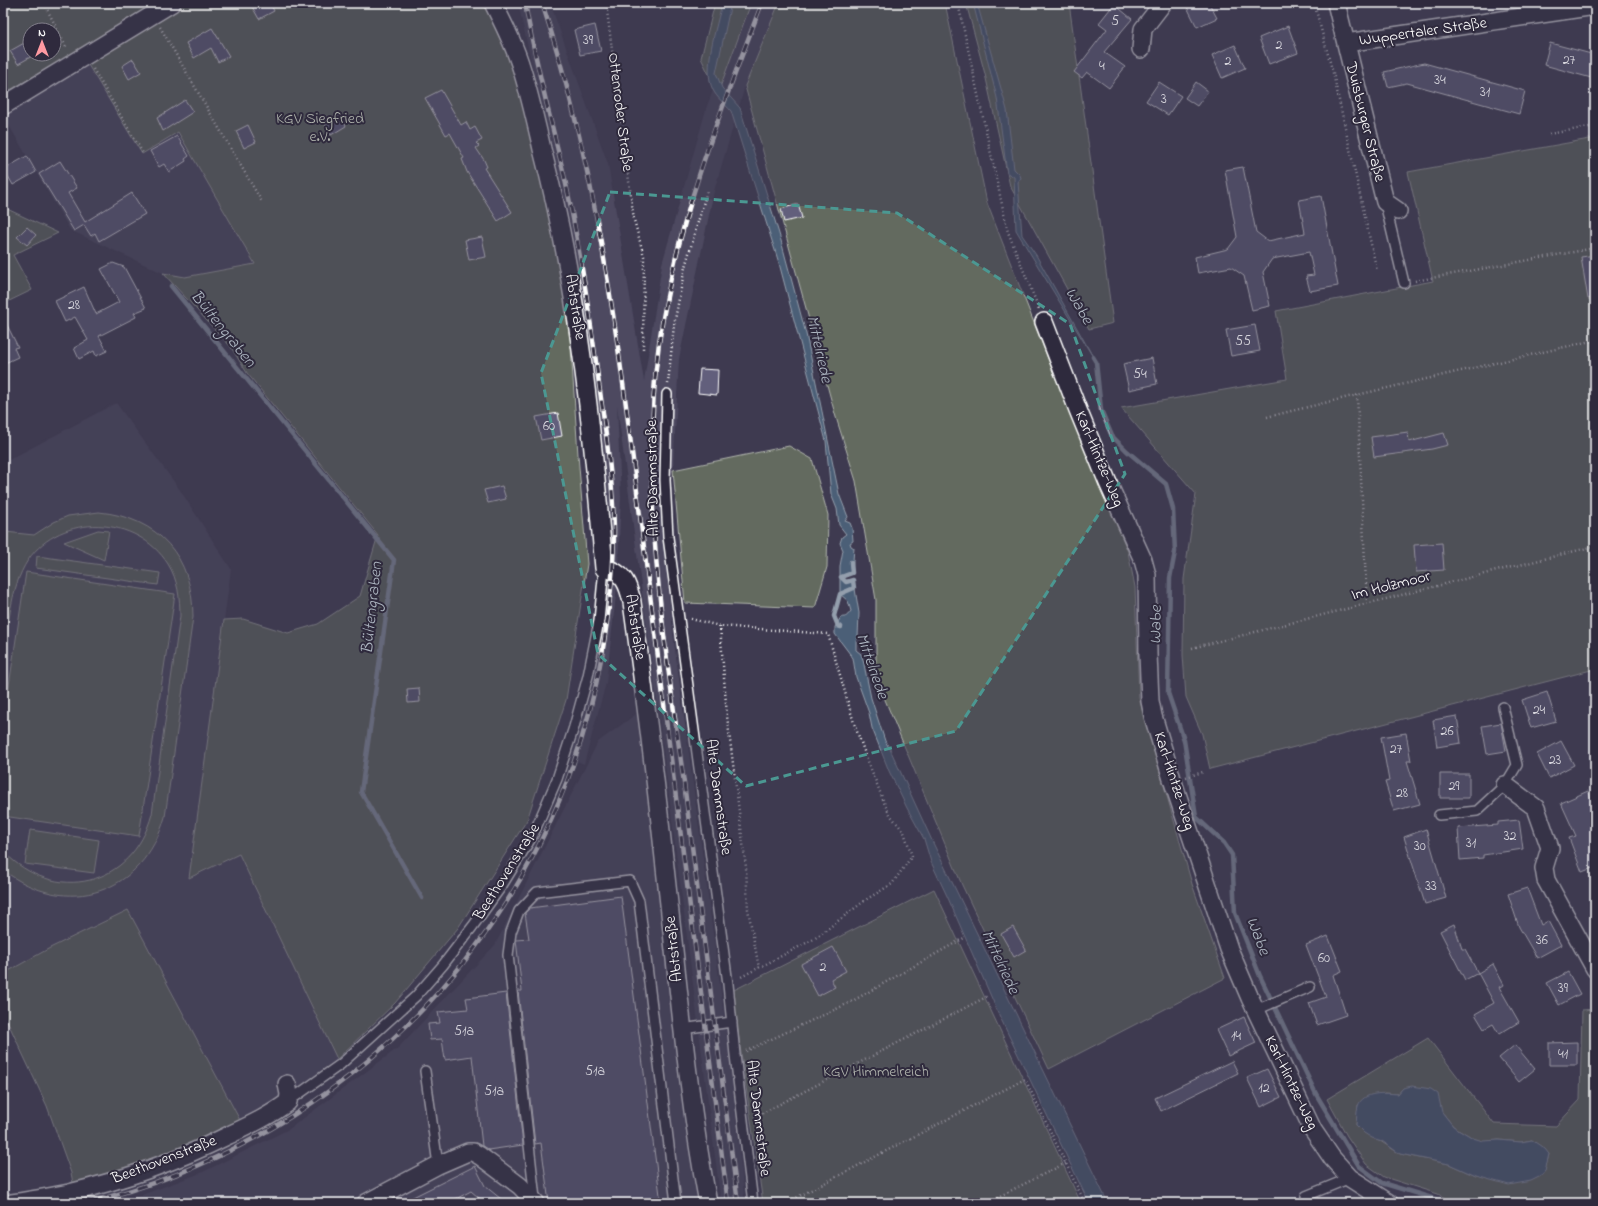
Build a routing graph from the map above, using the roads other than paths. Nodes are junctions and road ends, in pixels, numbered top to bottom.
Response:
1 (172, 3) edge
2 (493, 3) edge
3 (1163, 3) edge
4 (1336, 3) edge
5 (1595, 6) edge
6 (1528, 9) edge
7 (1346, 43) junction
8 (1141, 49) dead end
9 (3, 106) edge
10 (1391, 207) joint
11 (1404, 283) road end
12 (1044, 322) road end
13 (667, 394) road end
14 (604, 568) junction
15 (1503, 707) dead end
16 (1505, 785) junction
17 (1438, 814) dead end
18 (1595, 968) edge
19 (1310, 987) dead end
20 (1262, 1008) junction
21 (732, 1022) junction
22 (682, 1029) junction
23 (425, 1071) dead end
24 (287, 1084) dead end
25 (286, 1103) junction
26 (438, 1165) junction
27 (1350, 1178) junction
28 (1306, 1196) dead end
29 (536, 1202) edge
30 (12, 1203) edge
31 (366, 1203) edge
32 (676, 1203) edge
33 (708, 1203) edge
34 (753, 1203) edge
35 (1389, 1203) edge

1 - 9 street
2 - 14 street, Abtstraße
3 - 8 street
4 - 7 street, Duisburger Straße
5 - 6 street, Wuppertaler Straße
6 - 7 street, Wuppertaler Straße
7 - 10 street, Duisburger Straße
10 - 11 lane
12 - 20 street, Karl-Hintze-Weg
13 - 21 lane, Alte Dammstraße
14 - 22 street, Abtstraße
14 - 25 lane, Beethovenstraße
15 - 16 lane
16 - 17 lane
16 - 18 street
19 - 20 lane
20 - 27 street, Karl-Hintze-Weg
21 - 22 lane
21 - 34 lane, Alte Dammstraße
22 - 33 street, Abtstraße
23 - 26 lane
24 - 25 street
25 - 30 street, Beethovenstraße
26 - 29 street
26 - 31 street
27 - 28 lane
27 - 35 street, Karl-Hintze-Weg
29 - 32 lane

